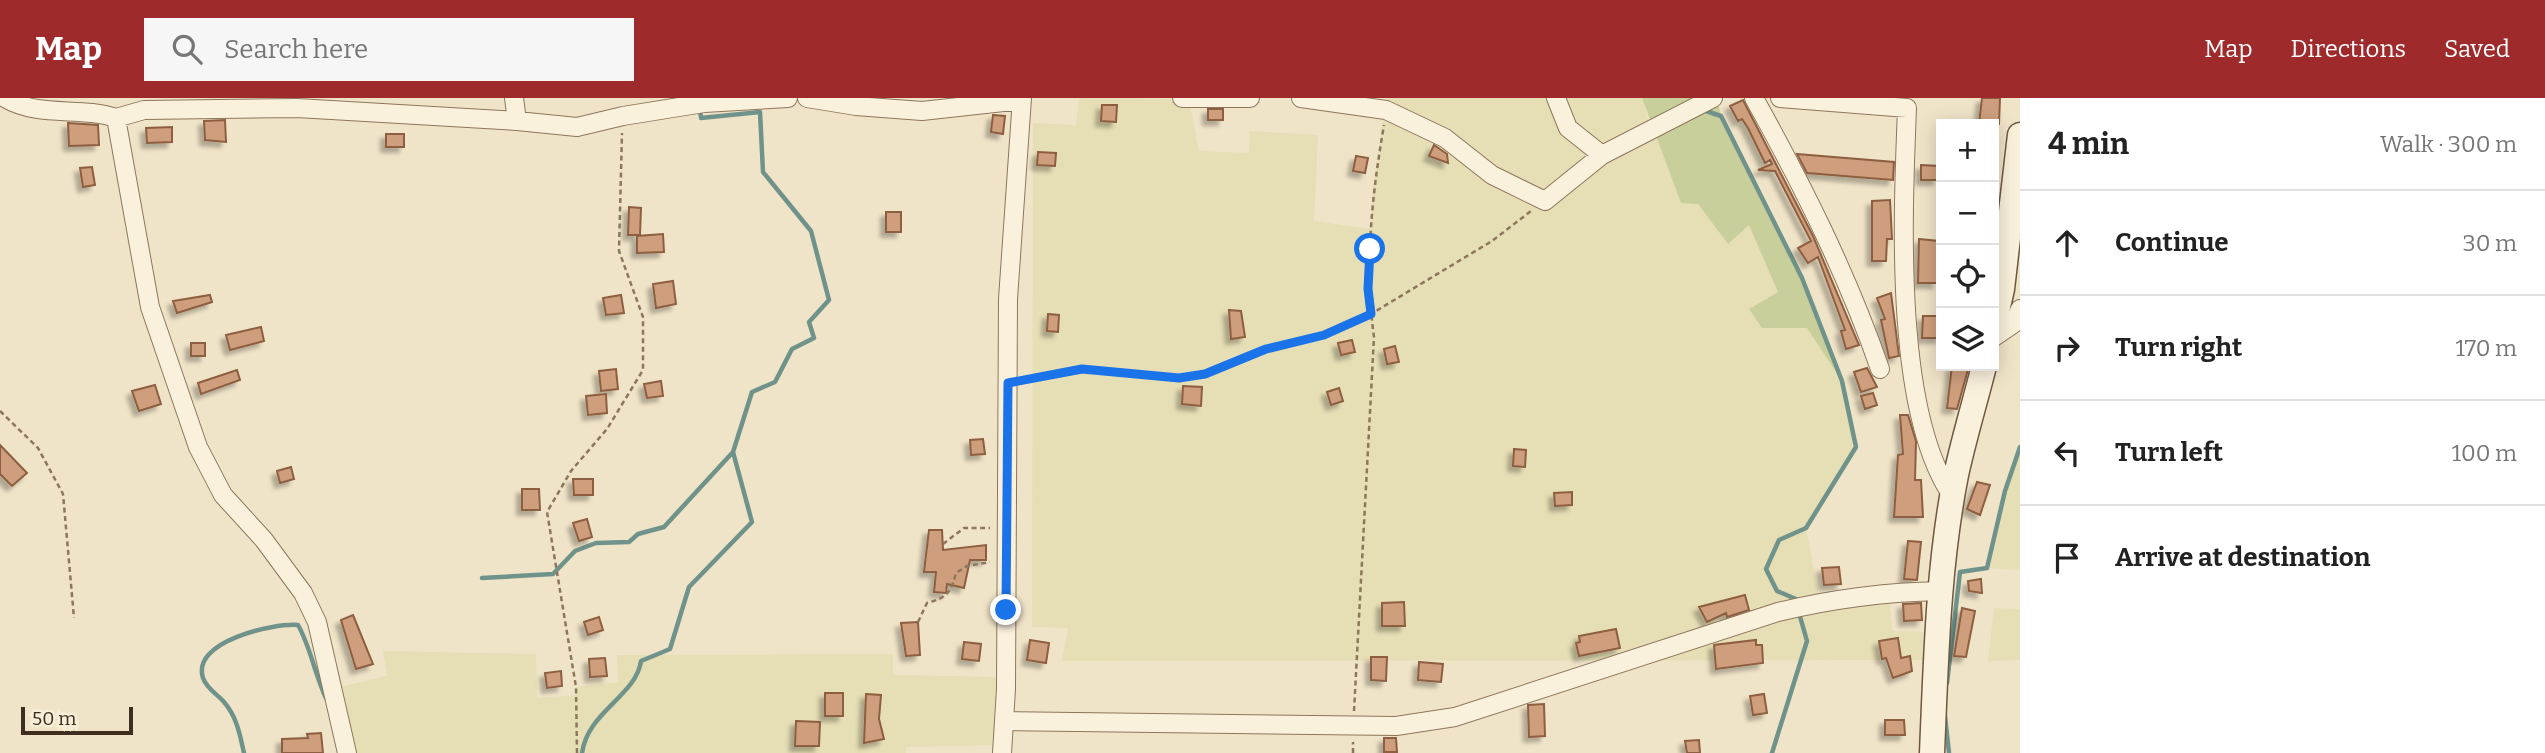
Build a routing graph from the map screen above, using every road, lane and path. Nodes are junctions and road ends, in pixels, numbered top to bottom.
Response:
1 (5, 98) edge
2 (514, 98) edge
3 (788, 98) edge
4 (807, 98) edge
5 (1182, 98) edge
6 (1189, 98) edge
7 (1250, 98) edge
8 (1301, 98) edge
9 (1556, 98) edge
10 (1713, 98) edge
11 (1754, 98) edge
12 (1780, 98) edge
13 (1022, 99) edge
14 (1908, 103) edge
15 (1386, 104) edge
16 (623, 116) junction
17 (116, 118) junction
18 (517, 121) junction
19 (2020, 135) edge
20 (1602, 155) junction
21 (1545, 201) junction
22 (1998, 308) edge
23 (2020, 309) edge
24 (1371, 314) junction
25 (1999, 333) edge
26 (1880, 369) dead end
27 (1983, 371) edge
28 (1008, 383) junction
29 (0, 411) edge
30 (1953, 497) junction
31 (1007, 526) junction
32 (943, 544) dead end
33 (1007, 559) junction
34 (1941, 591) junction
35 (74, 618) dead end
36 (918, 622) dead end
37 (1004, 720) junction
38 (1354, 725) junction
39 (347, 753) edge
40 (577, 753) edge
41 (1002, 753) edge
42 (1353, 753) edge
43 (1932, 753) edge

1 - 17 street
2 - 18 street
3 - 16 street
4 - 13 street
5 - 6 street
6 - 7 street
8 - 15 street
9 - 20 street
10 - 20 street
11 - 26 street
12 - 14 street
13 - 28 street
14 - 30 street
15 - 21 street
15 - 24 path
16 - 18 street
16 - 40 path
17 - 18 street
17 - 39 street
19 - 22 street
20 - 21 street
21 - 24 path
23 - 25 street
24 - 28 path
24 - 38 path
27 - 30 street
28 - 31 street
29 - 35 path
30 - 34 street
31 - 32 path
31 - 33 street
33 - 36 path
33 - 37 street
34 - 38 street
34 - 43 street
37 - 38 street
37 - 41 street
38 - 42 path

